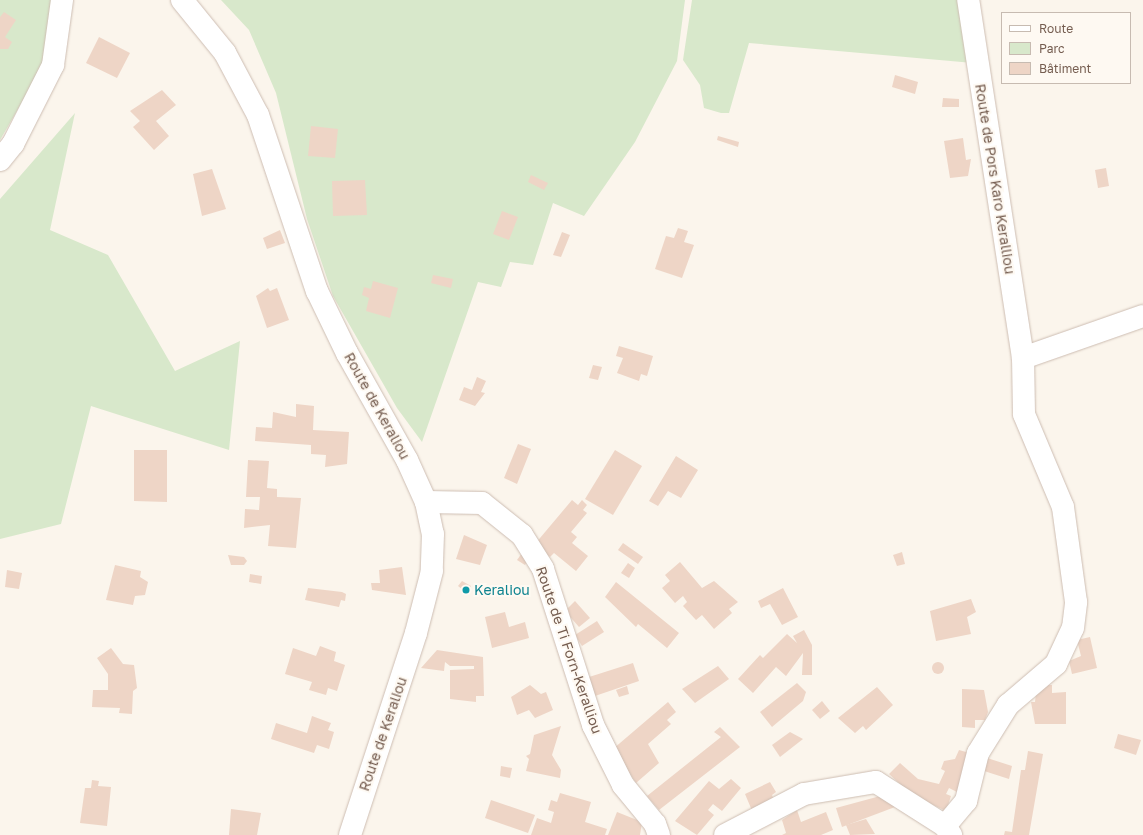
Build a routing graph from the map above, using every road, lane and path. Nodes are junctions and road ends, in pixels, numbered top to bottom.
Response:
1 (62, 0) edge
2 (182, 0) edge
3 (968, 0) edge
4 (0, 160) edge
5 (1143, 316) edge
6 (1023, 358) junction
7 (426, 502) junction
8 (948, 831) edge
9 (350, 835) edge
10 (659, 835) edge
11 (725, 835) edge

1 - 4 street
2 - 7 street, Route de Keraliou
3 - 6 street, Route de Pors Karo Keralliou
5 - 6 street
6 - 8 street, Route de Pors Karo Keralliou
7 - 9 street, Route de Keraliou
7 - 10 street, Route de Ti Forn-Keralliou
8 - 11 street

